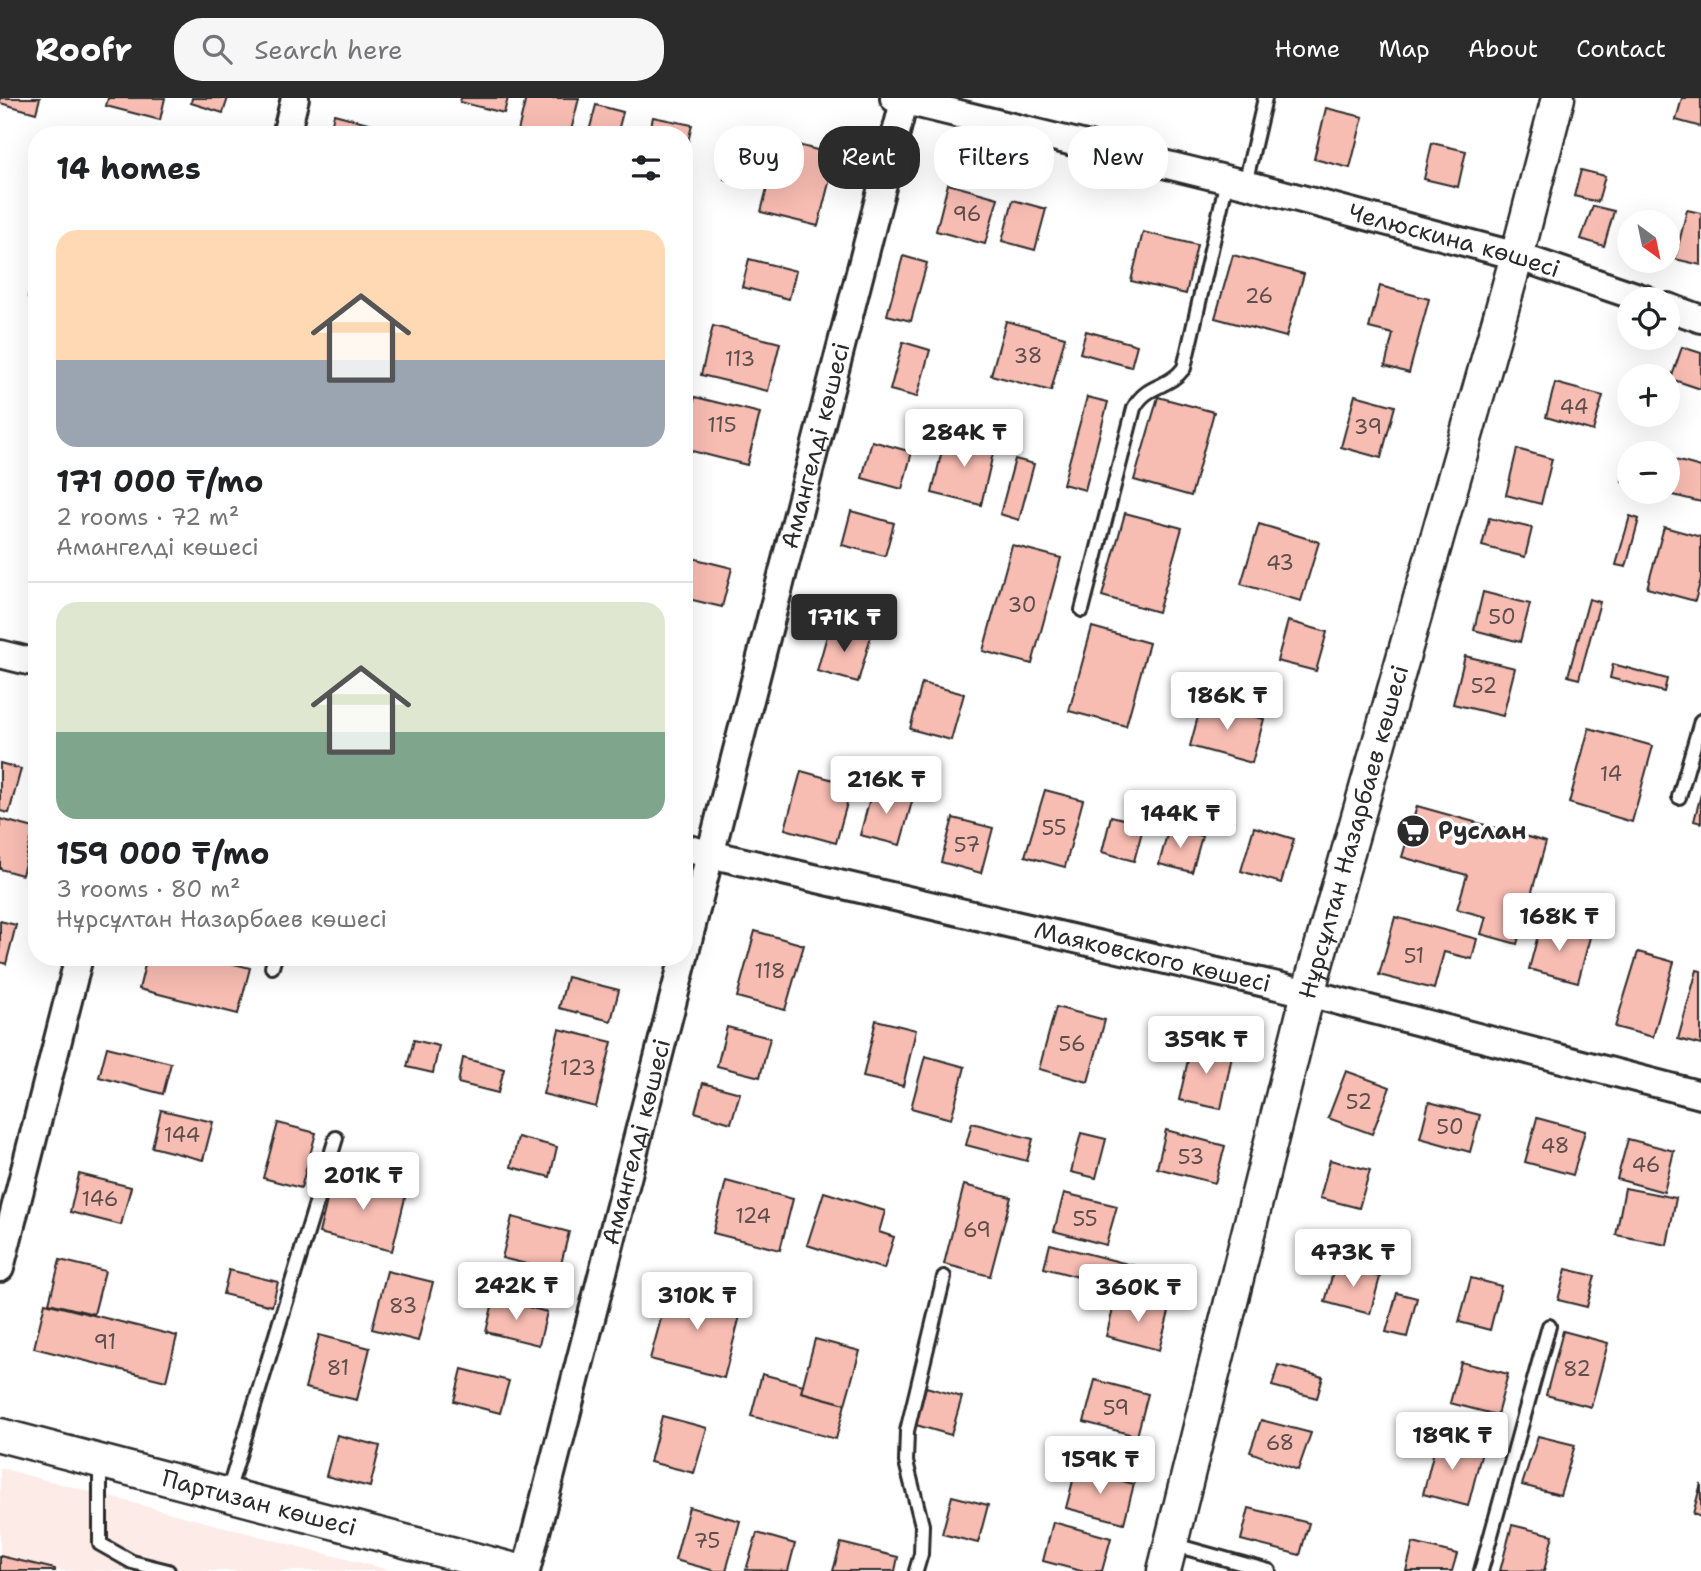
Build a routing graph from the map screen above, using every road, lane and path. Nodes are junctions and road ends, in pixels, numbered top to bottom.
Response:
1 (295, 98) edge
2 (1265, 98) edge
3 (1558, 98) edge
4 (901, 99) edge
5 (288, 126) edge
6 (1236, 182) junction
7 (1517, 256) junction
8 (1617, 290) edge
9 (1680, 311) edge
10 (1701, 319) edge
11 (1082, 610) dead end
12 (0, 654) edge
13 (28, 661) edge
14 (1701, 721) edge
15 (1678, 797) dead end
16 (693, 850) edge
17 (710, 855) junction
18 (693, 922) edge
19 (77, 966) edge
20 (682, 966) edge
21 (1308, 993) junction
22 (1701, 1096) edge
23 (337, 1138) dead end
24 (0, 1268) edge
25 (944, 1277) dead end
26 (1549, 1326) dead end
27 (0, 1435) edge
28 (100, 1462) junction
29 (227, 1495) junction
30 (1167, 1557) edge
31 (168, 1571) edge
32 (519, 1571) edge
33 (527, 1571) edge
34 (916, 1571) edge
35 (1269, 1571) edge
36 (1481, 1571) edge

1 - 5 street
2 - 6 lane
3 - 7 street, Нұрсұлтан Назарбаев көшесі
4 - 6 street, Челюскина көшесі
4 - 17 street, Амангелді көшесі
6 - 7 street, Челюскина көшесі
6 - 11 lane
7 - 8 street, Челюскина көшесі
7 - 21 street, Нұрсұлтан Назарбаев көшесі
9 - 10 street
12 - 13 street
14 - 15 lane
16 - 17 street, Маяковского көшесі
17 - 18 street, Амангелді көшесі
17 - 21 street, Маяковского көшесі
19 - 24 street
20 - 33 street, Амангелді көшесі
21 - 22 street, Маяковского көшесі
21 - 30 street, Нұрсұлтан Назарбаев көшесі
23 - 29 lane
25 - 34 lane
26 - 36 lane
27 - 28 street, Партизан көшесі
28 - 29 street, Партизан көшесі
28 - 31 lane
29 - 32 street, Партизан көшесі
30 - 35 lane

